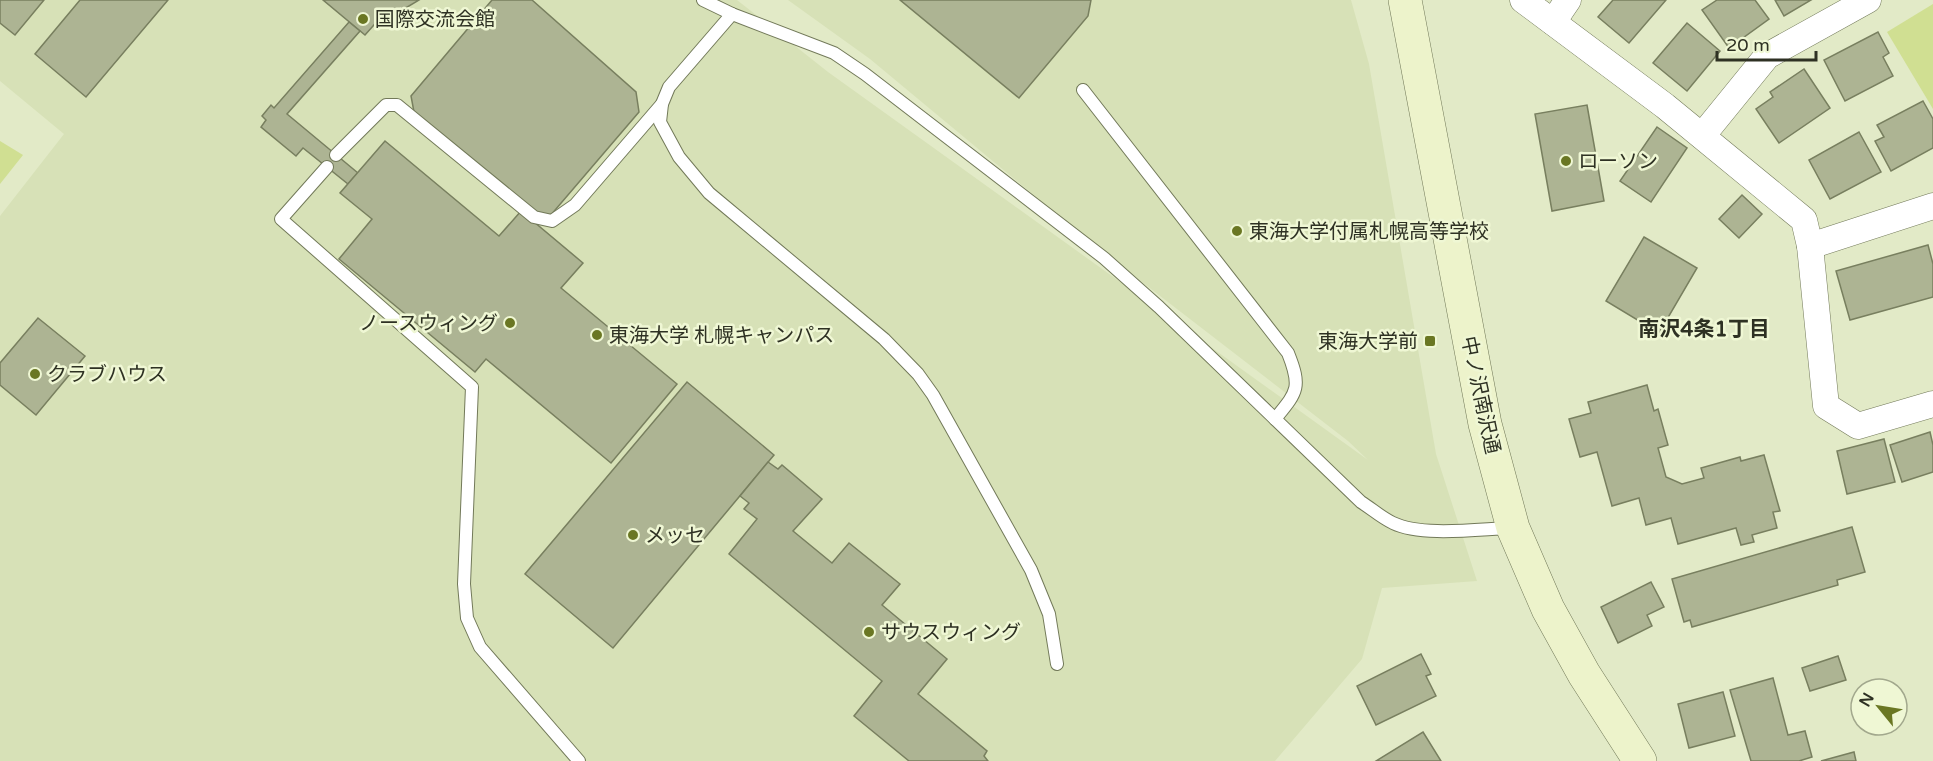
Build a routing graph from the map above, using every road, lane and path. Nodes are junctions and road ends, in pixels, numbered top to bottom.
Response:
1 (703, 0) edge
2 (1405, 0) edge
3 (1523, 0) edge
4 (1568, 0) edge
5 (1868, 0) edge
6 (732, 14) junction
7 (1553, 22) junction
8 (1083, 90) dead end
9 (662, 104) junction
10 (1702, 136) junction
11 (336, 155) dead end
12 (327, 167) dead end
13 (1933, 206) edge
14 (1810, 246) junction
15 (1933, 404) edge
16 (1275, 419) junction
17 (1513, 528) junction
18 (1057, 664) dead end
19 (579, 761) edge
20 (1640, 761) edge

1 - 6 lane
2 - 17 street, 中ノ沢南沢通
3 - 7 street
4 - 7 street
5 - 10 street
6 - 9 lane
6 - 16 lane
7 - 10 street
8 - 16 lane
9 - 11 lane
9 - 18 lane
10 - 14 street
12 - 19 lane
13 - 14 street
14 - 15 street
16 - 17 lane
17 - 20 street, 中ノ沢南沢通

